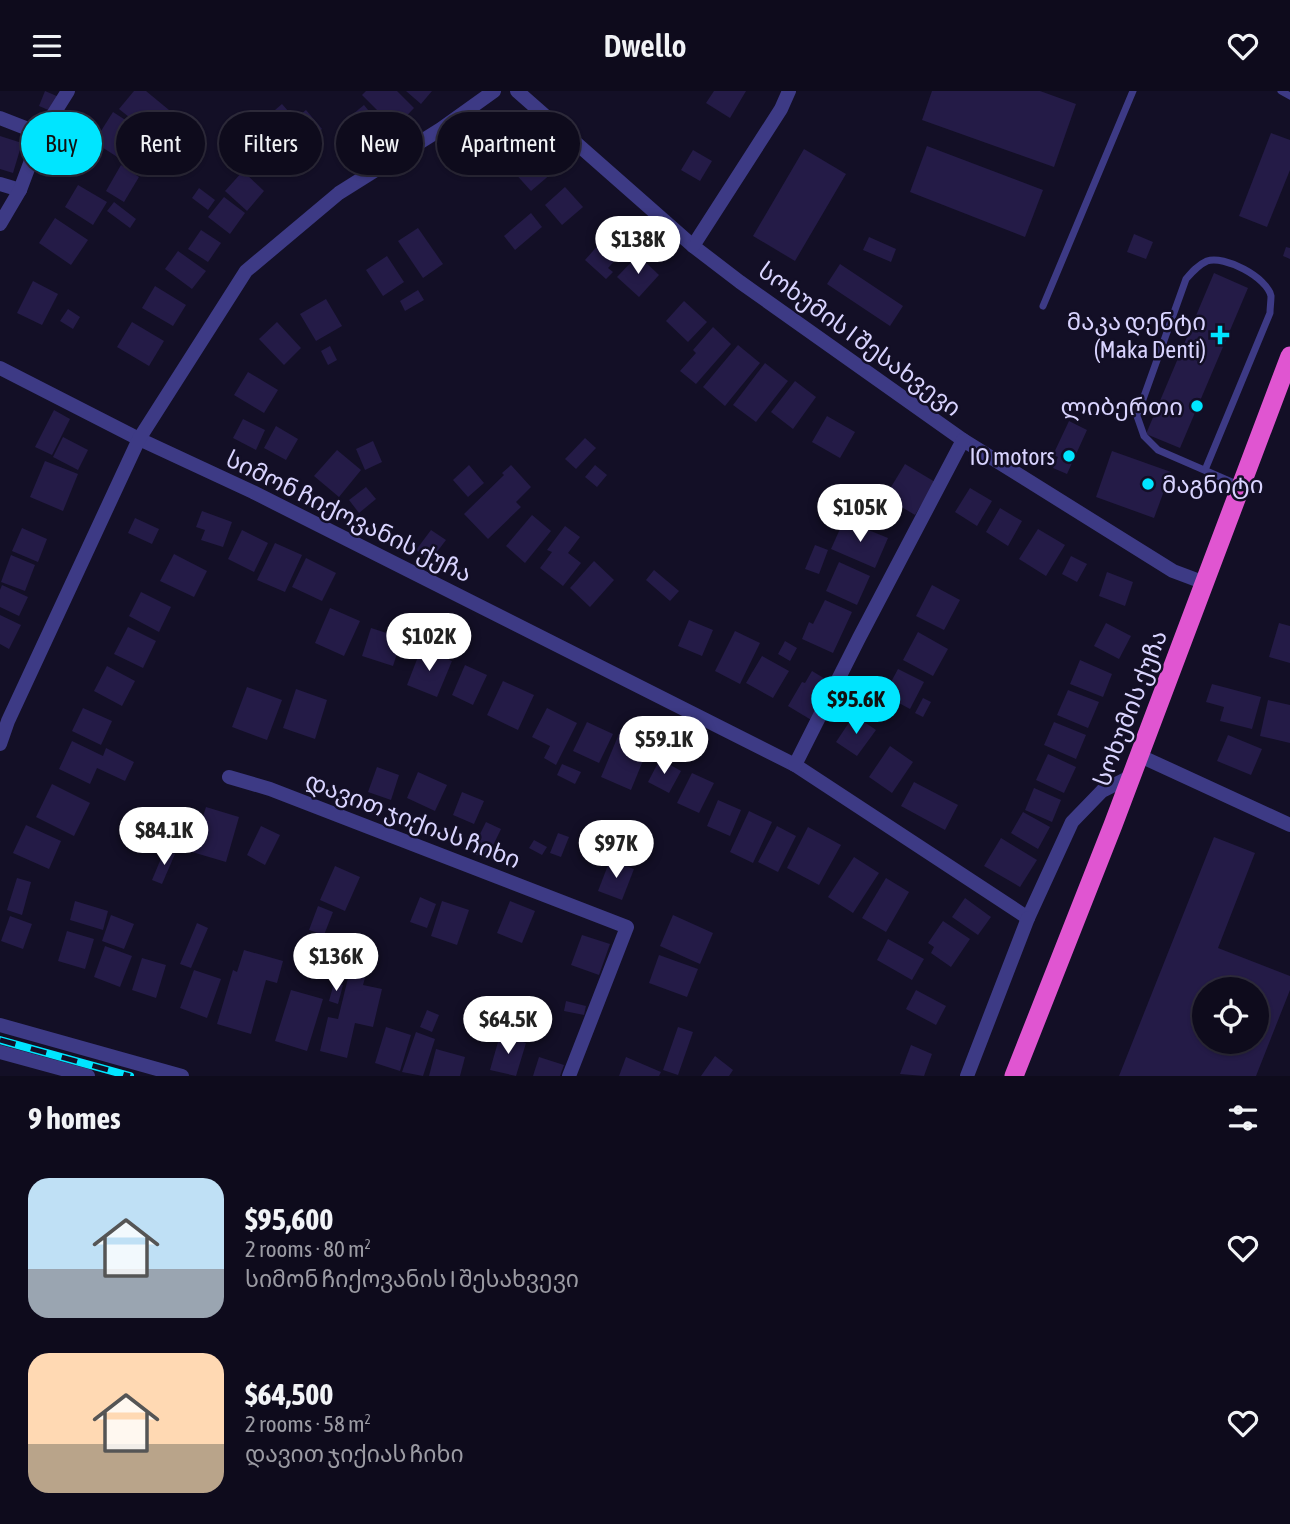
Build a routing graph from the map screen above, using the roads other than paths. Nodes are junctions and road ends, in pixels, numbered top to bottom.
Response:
1 (68, 91) edge
2 (494, 91) edge
3 (517, 91) edge
4 (789, 91) edge
5 (1133, 91) edge
6 (1281, 91) edge
7 (1290, 96) edge
8 (55, 112) edge
9 (0, 118) edge
10 (21, 126) edge
11 (26, 175) edge
12 (0, 184) edge
13 (20, 190) junction
14 (0, 224) edge
15 (693, 246) junction
16 (1043, 306) dead end
17 (1290, 356) edge
18 (0, 368) edge
19 (139, 439) junction
20 (963, 440) junction
21 (1205, 470) junction
22 (1241, 486) junction
23 (1205, 583) junction
24 (0, 744) edge
25 (1138, 755) junction
26 (795, 765) junction
27 (229, 777) dead end
28 (1128, 778) junction
29 (1290, 825) edge
30 (1028, 918) junction
31 (0, 1025) edge
32 (0, 1052) edge
33 (88, 1076) edge
34 (182, 1076) edge
35 (569, 1076) edge
36 (967, 1076) edge
37 (1014, 1076) edge

1 - 8 street
2 - 19 street
3 - 15 street, სოხუმის I შესახვევი
4 - 15 street
5 - 16 lane
6 - 7 lane
9 - 10 street
11 - 13 street
12 - 13 street
13 - 14 street
15 - 20 street, სოხუმის I შესახვევი
17 - 22 highway, სოხუმის ქუჩა
18 - 19 street, სიმონ ჩიქოვანის ქუჩა
19 - 24 street
19 - 26 street, სიმონ ჩიქოვანის ქუჩა
20 - 23 street, სოხუმის I შესახვევი
20 - 26 street
21 - 21 lane
21 - 22 lane
22 - 23 highway, სოხუმის ქუჩა
23 - 25 highway, სოხუმის ქუჩა
25 - 28 highway, სოხუმის ქუჩა
25 - 29 street
26 - 30 street, სიმონ ჩიქოვანის ქუჩა
27 - 35 street, დავით ჯიქიას ჩიხი
28 - 30 street
28 - 37 highway, სოხუმის ქუჩა
30 - 36 street
31 - 34 street
32 - 33 street

